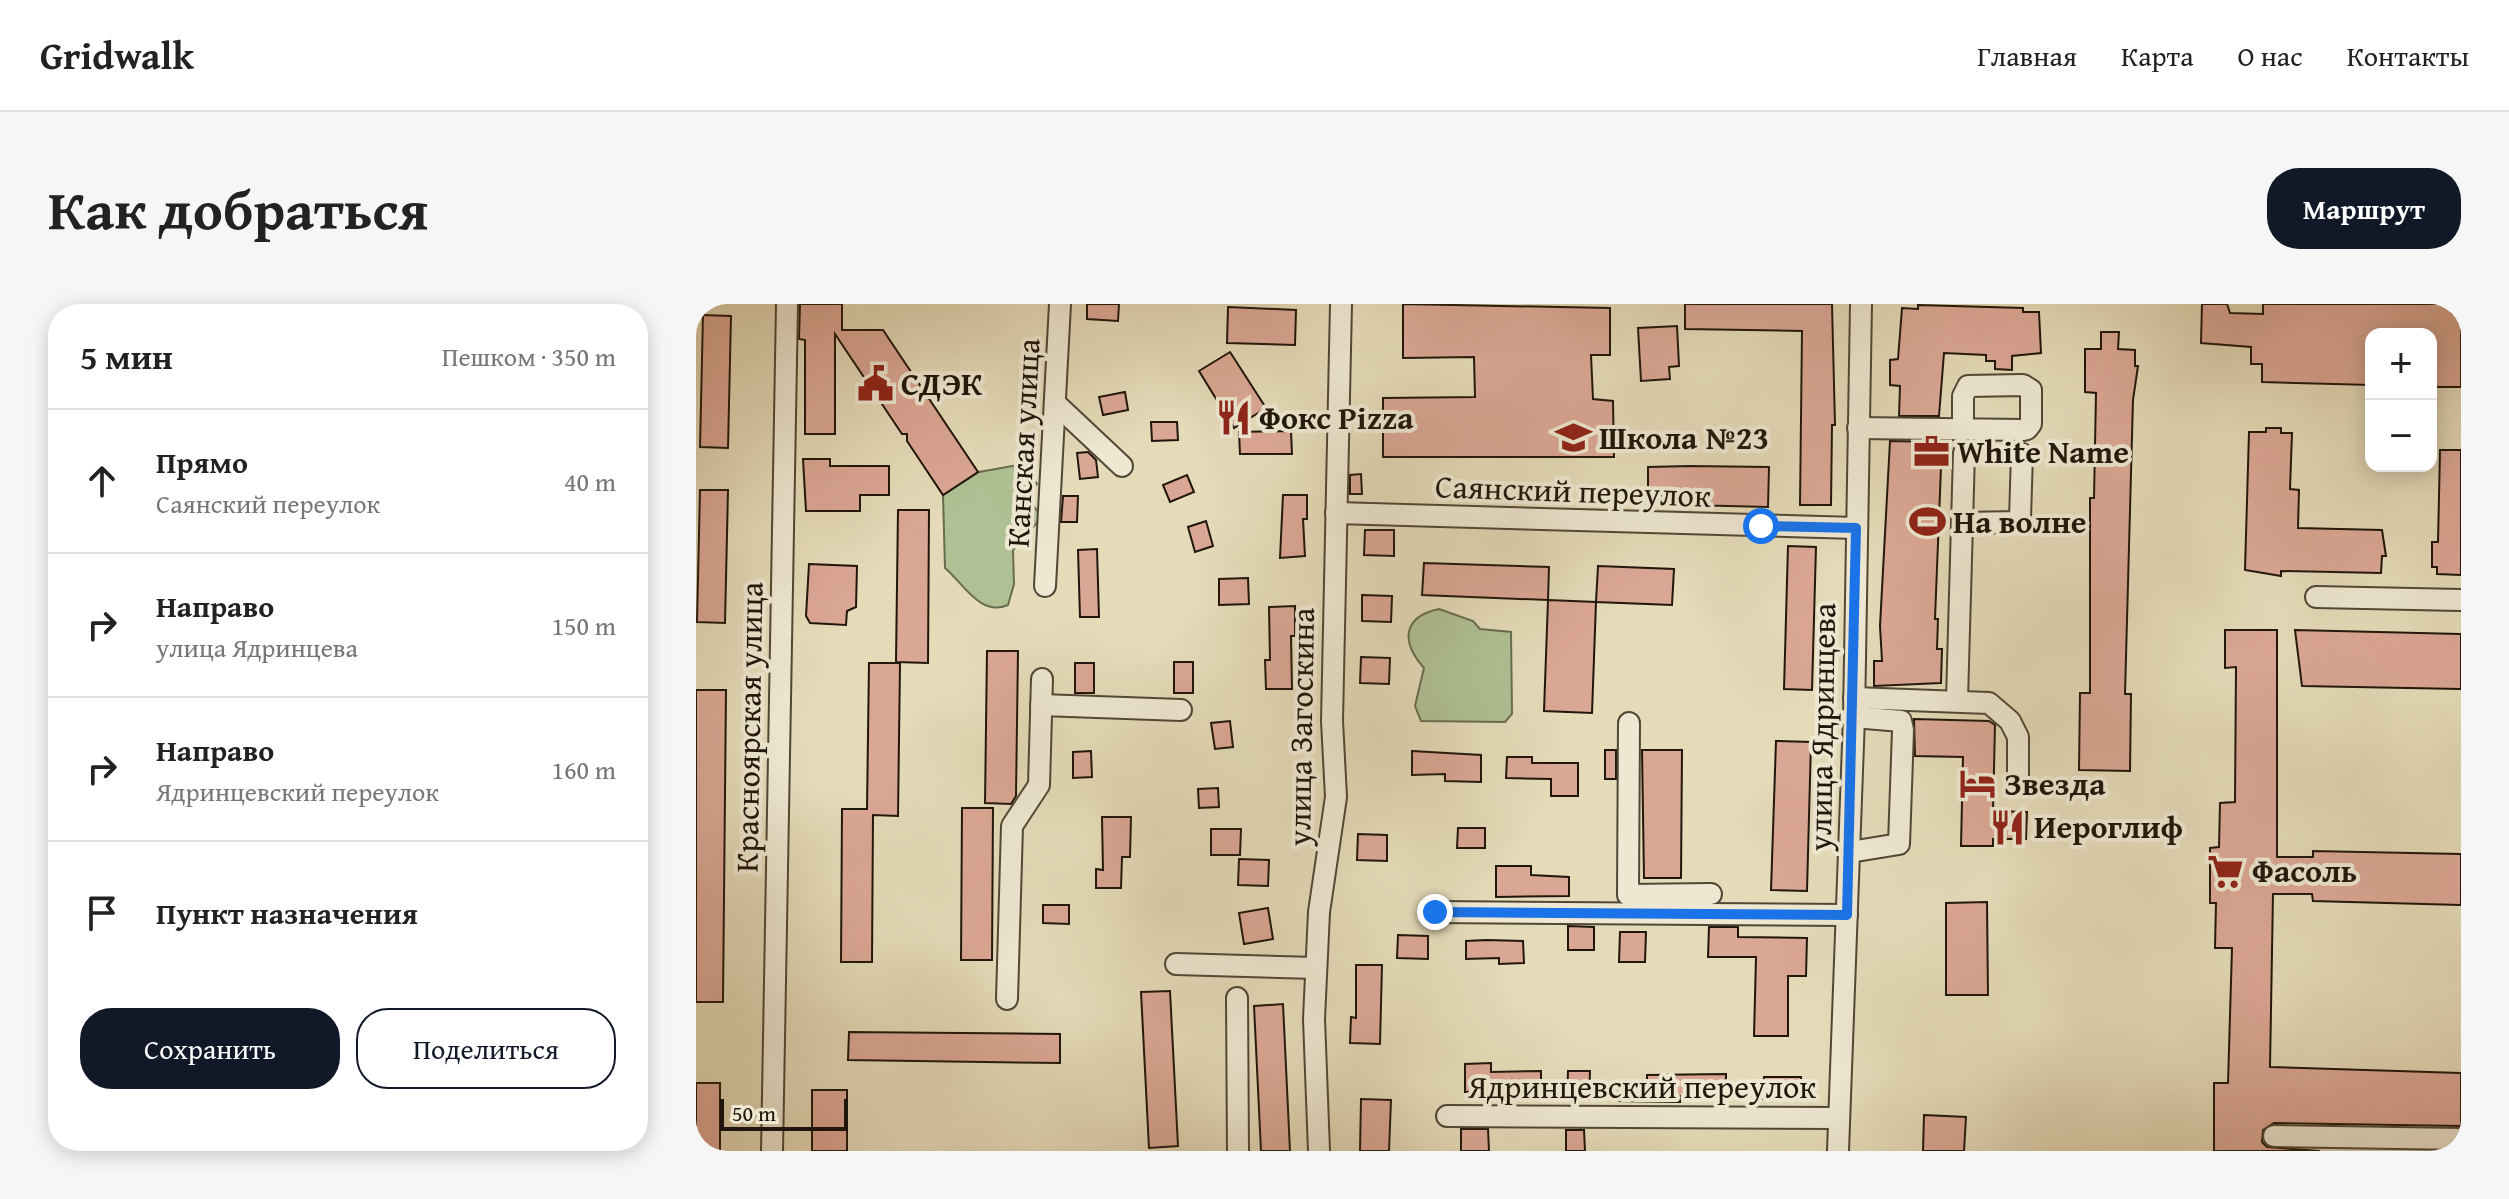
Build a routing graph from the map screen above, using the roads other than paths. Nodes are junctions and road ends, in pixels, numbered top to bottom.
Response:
1 (787, 304) edge
2 (1060, 304) edge
3 (1341, 304) edge
4 (1861, 304) edge
5 (1056, 404) junction
6 (1858, 428) junction
7 (1963, 429) dead end
8 (1964, 453) dead end
9 (2022, 454) dead end
10 (1122, 466) dead end
11 (1336, 513) junction
12 (1962, 523) junction
13 (1856, 528) junction
14 (1045, 586) dead end
15 (2316, 597) dead end
16 (2461, 600) edge
17 (1042, 679) dead end
18 (1957, 700) junction
19 (1041, 705) junction
20 (1854, 708) junction
21 (1181, 710) dead end
22 (1629, 723) dead end
23 (2018, 782) dead end
24 (1850, 852) junction
25 (1711, 894) dead end
26 (1435, 912) dead end
27 (1847, 915) junction
28 (1176, 964) dead end
29 (1316, 968) junction
30 (1237, 998) dead end
31 (1007, 999) dead end
32 (1447, 1116) dead end
33 (1838, 1118) junction
34 (2274, 1136) dead end
35 (2461, 1139) edge
36 (2349, 1144) edge
37 (772, 1151) edge
38 (1238, 1151) edge
39 (1319, 1151) edge
40 (1838, 1151) edge

1 - 37 street, Красноярская улица
2 - 5 street, Канская улица
3 - 11 street, улица Загоскина
4 - 6 street, улица Ядринцева
5 - 10 street
5 - 14 street, Канская улица
6 - 7 street
6 - 13 street, улица Ядринцева
8 - 12 street
9 - 12 street
11 - 13 street, Саянский переулок
11 - 29 street, улица Загоскина
12 - 18 street
13 - 20 street, улица Ядринцева
15 - 16 street
17 - 19 street
18 - 20 street
18 - 23 street
19 - 21 street
19 - 31 street
20 - 24 street, улица Ядринцева
20 - 24 street
22 - 25 street
24 - 27 street, улица Ядринцева
26 - 27 street
27 - 33 street, улица Ядринцева
28 - 29 street
29 - 39 street, улица Загоскина
30 - 38 street
32 - 33 street, Ядринцевский переулок
33 - 40 street, улица Ядринцева
34 - 36 street
35 - 36 street

